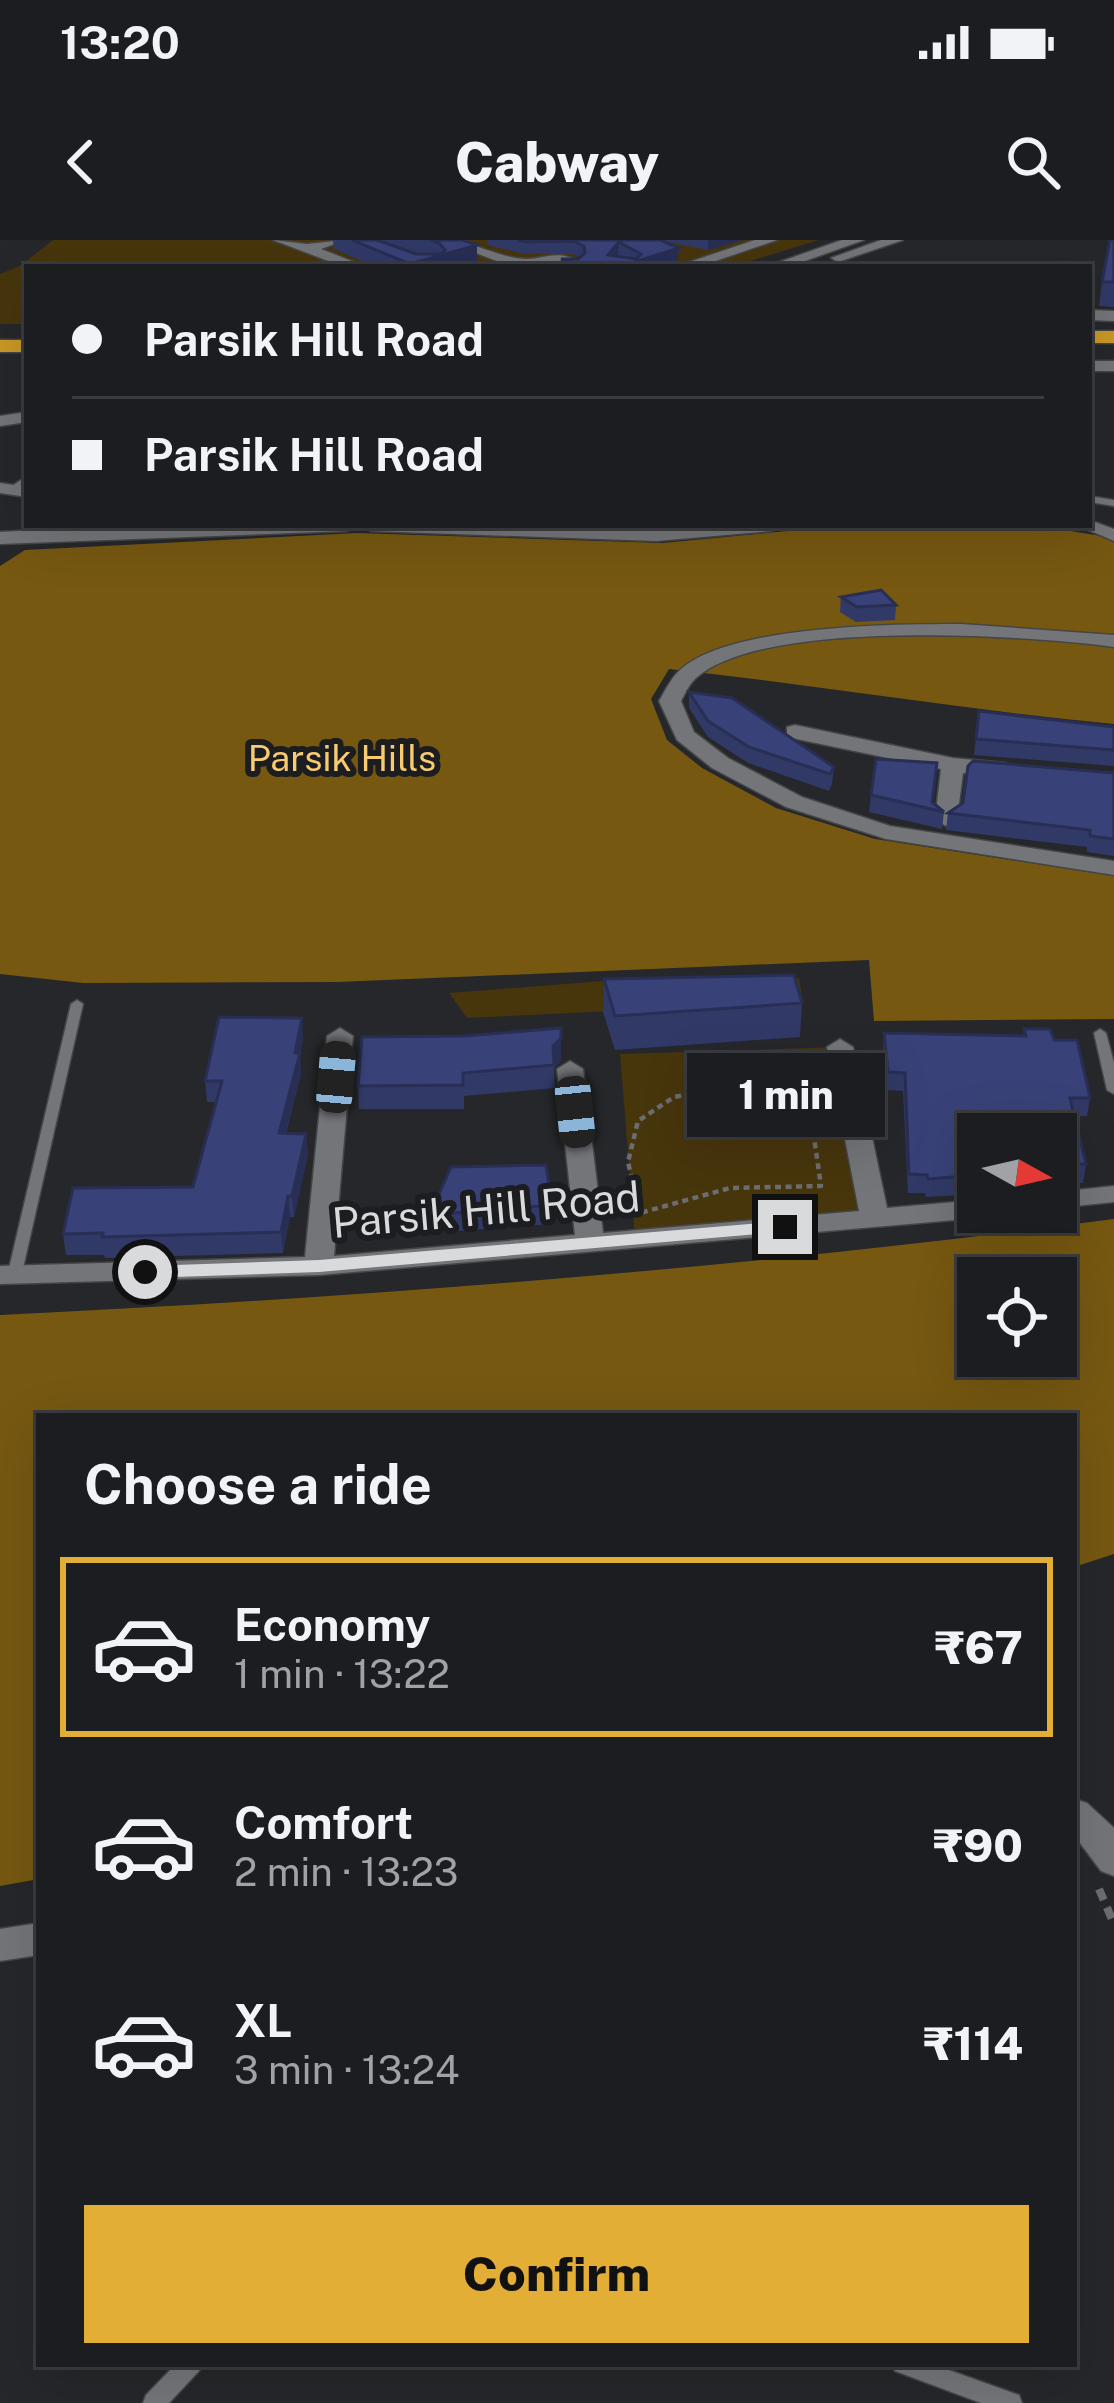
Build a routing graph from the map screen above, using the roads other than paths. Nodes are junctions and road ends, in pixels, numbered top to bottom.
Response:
1 (280, 240) edge
2 (338, 240) edge
3 (448, 240) edge
4 (487, 240) edge
5 (857, 240) edge
6 (896, 240) edge
7 (760, 241) edge
8 (465, 246) junction
9 (666, 247) edge
10 (306, 249) junction
11 (705, 260) junction
12 (350, 264) edge
13 (518, 264) edge
14 (531, 264) edge
15 (572, 264) edge
16 (692, 264) edge
17 (782, 264) edge
18 (821, 264) edge
19 (221, 528) edge
20 (456, 528) edge
21 (737, 528) edge
22 (0, 538) edge
23 (1114, 641) edge
24 (795, 731) dead end
25 (952, 766) junction
26 (1022, 771) edge
27 (946, 819) edge
28 (1114, 868) edge
29 (77, 1004) dead end
30 (1100, 1033) dead end
31 (340, 1036) dead end
32 (840, 1047) dead end
33 (570, 1069) dead end
34 (1114, 1090) edge
35 (1114, 1194) edge
36 (1077, 1198) edge
37 (957, 1211) edge
38 (874, 1220) junction
39 (590, 1242) junction
40 (319, 1266) junction
41 (7, 1276) edge
42 (1077, 1816) edge
43 (1114, 1861) edge
44 (36, 1939) edge
45 (0, 1945) edge
46 (188, 2367) edge
47 (911, 2367) edge
48 (154, 2403) edge
49 (1011, 2403) edge

1 - 10 street
2 - 10 street
3 - 8 street
4 - 8 street
5 - 17 street
6 - 18 street
7 - 11 street
8 - 13 street
9 - 11 street
10 - 12 street
11 - 16 street
14 - 15 street
19 - 22 street
20 - 21 street
23 - 28 street
24 - 25 street
25 - 26 street
25 - 27 street
29 - 41 lane
30 - 34 lane
31 - 40 street
32 - 38 street
33 - 39 street
35 - 36 street
37 - 38 street, Parsik Hill Road
38 - 39 street, Parsik Hill Road
39 - 40 street, Parsik Hill Road
40 - 41 street, Parsik Hill Road
42 - 43 street
44 - 45 street
46 - 48 lane
47 - 49 lane

